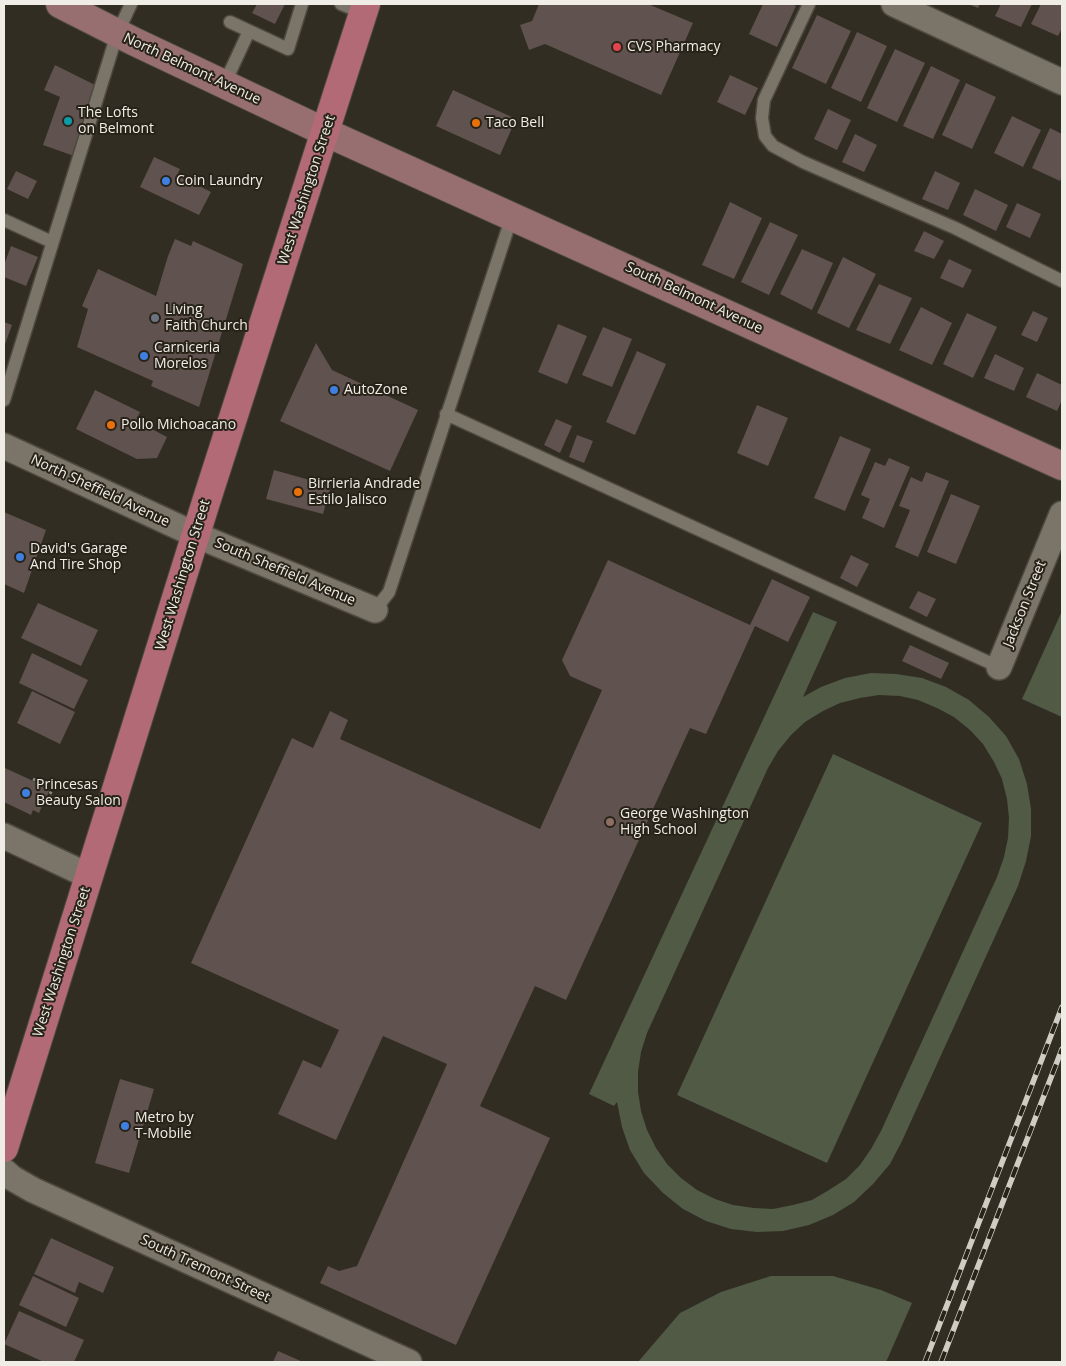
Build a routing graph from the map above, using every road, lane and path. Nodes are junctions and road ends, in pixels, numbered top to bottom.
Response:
1 (60, 4) edge
2 (131, 4) edge
3 (302, 4) edge
4 (810, 4) edge
5 (894, 4) edge
6 (357, 7) edge
7 (230, 22) dead end
8 (249, 31) junction
9 (118, 34) junction
10 (1062, 82) edge
11 (224, 85) junction
12 (325, 132) junction
13 (512, 216) junction
14 (4, 220) edge
15 (52, 242) junction
16 (1062, 281) edge
17 (4, 400) edge
18 (446, 414) junction
19 (4, 446) edge
20 (1062, 466) edge
21 (1062, 514) edge
22 (196, 535) junction
23 (375, 610) joint
24 (999, 667) joint
25 (33, 779) dead end
26 (73, 807) dead end
27 (4, 836) edge
28 (89, 876) junction
29 (4, 1148) edge
30 (4, 1172) edge
31 (409, 1362) edge

1 - 9 main road, North Belmont Avenue
2 - 9 lane
3 - 8 lane
4 - 16 lane
5 - 10 street
6 - 12 main road, West Washington Street
7 - 8 lane
8 - 11 lane
9 - 11 main road, North Belmont Avenue
9 - 15 lane
11 - 12 main road, North Belmont Avenue
12 - 13 main road, South Belmont Avenue
12 - 22 main road, West Washington Street
13 - 18 lane
13 - 20 main road, South Belmont Avenue
14 - 15 lane
15 - 17 lane
18 - 23 lane
18 - 24 lane
19 - 22 street, North Sheffield Avenue
21 - 24 street, Jackson Street
22 - 23 street, South Sheffield Avenue
22 - 28 main road, West Washington Street
25 - 26 path
27 - 28 street
28 - 29 main road, West Washington Street
30 - 31 street, South Tremont Street

